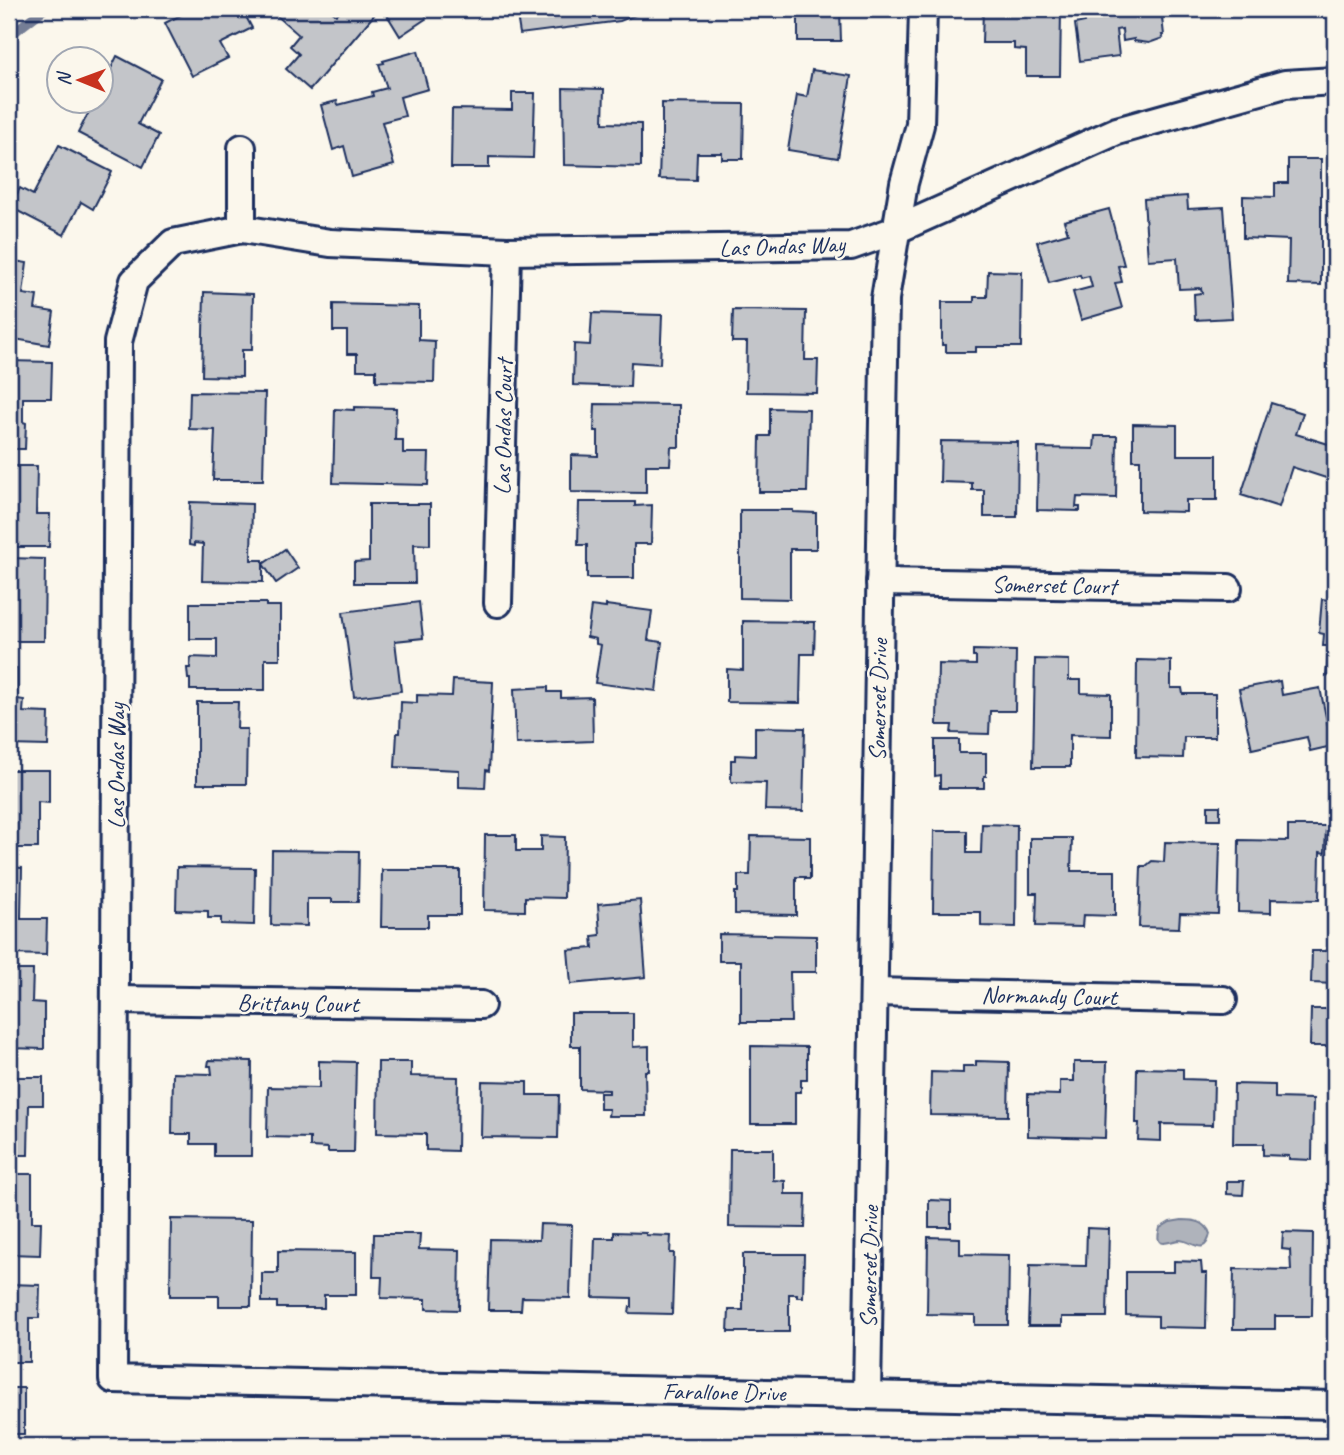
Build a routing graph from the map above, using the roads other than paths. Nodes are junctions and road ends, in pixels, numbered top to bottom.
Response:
1 (923, 9) edge
2 (1335, 81) edge
3 (242, 148) dead end
4 (242, 229) junction
5 (896, 230) junction
6 (507, 251) junction
7 (880, 582) junction
8 (1228, 588) dead end
9 (498, 603) dead end
10 (874, 992) junction
11 (115, 1000) junction
12 (1223, 1000) dead end
13 (481, 1005) dead end
14 (113, 1379) joint
15 (867, 1395) junction
16 (1335, 1405) edge

1 - 5 street, Somerset Drive
2 - 5 street, Las Ondas Way
3 - 4 street
4 - 6 street, Las Ondas Way
4 - 11 street, Las Ondas Way
5 - 6 street, Las Ondas Way
5 - 7 street, Somerset Drive
6 - 9 street, Las Ondas Court
7 - 8 street, Somerset Court
7 - 10 street, Somerset Drive
10 - 12 street, Normandy Court
10 - 15 street, Somerset Drive
11 - 13 street, Brittany Court
11 - 14 street, Las Ondas Way
14 - 15 street, Farallone Drive
15 - 16 street, Farallone Drive

